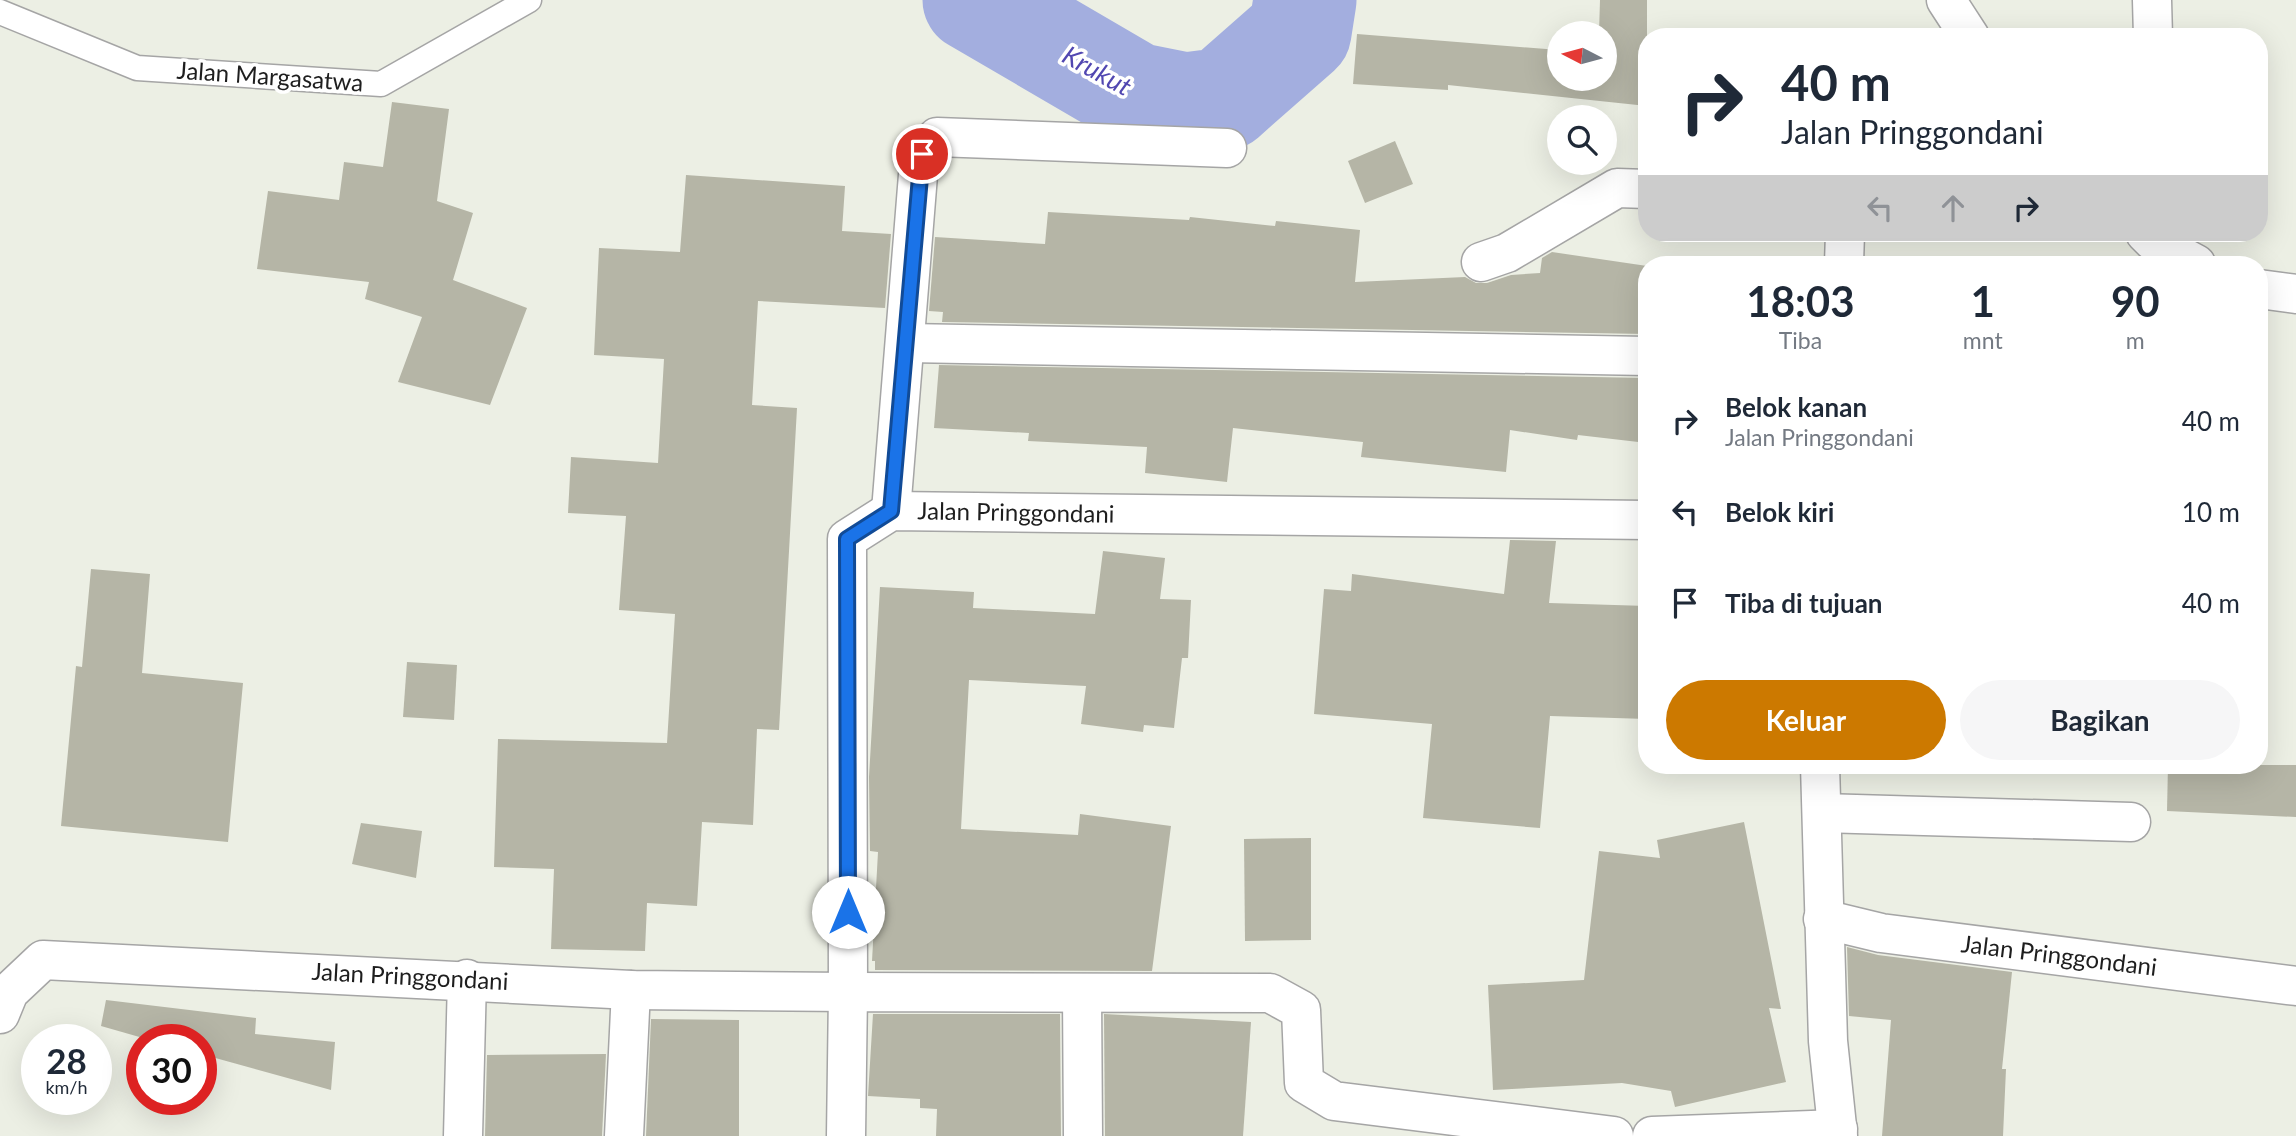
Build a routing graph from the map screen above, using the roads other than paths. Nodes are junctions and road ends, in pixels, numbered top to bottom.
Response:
1 (529, 0) edge
2 (1945, 0) edge
3 (2152, 0) edge
4 (0, 12) edge
5 (1964, 28) edge
6 (2153, 28) edge
7 (1227, 148) dead end
8 (1638, 189) edge
9 (2161, 242) edge
10 (2183, 256) edge
11 (1481, 262) dead end
12 (2268, 290) edge
13 (2296, 293) edge
14 (907, 343) junction
15 (1638, 356) edge
16 (891, 511) junction
17 (1638, 520) edge
18 (1820, 774) edge
19 (1822, 813) junction
20 (2131, 822) dead end
21 (1823, 919) junction
22 (467, 979) junction
23 (2296, 986) edge
24 (631, 990) junction
25 (848, 992) junction
26 (1082, 994) junction
27 (0, 1014) edge
28 (1838, 1132) edge
29 (463, 1136) edge
30 (624, 1136) edge
31 (846, 1136) edge
32 (1083, 1136) edge
33 (1614, 1136) edge
34 (1652, 1136) edge

1 - 4 lane, Jalan Margasatwa
2 - 5 street
3 - 6 street
7 - 14 street
8 - 11 street
9 - 10 street
12 - 13 street
14 - 15 street
14 - 16 street
16 - 17 street, Jalan Pringgondani
16 - 25 street, Jalan Pringgondani
18 - 19 street
19 - 20 street
19 - 21 street
21 - 23 street, Jalan Pringgondani
21 - 28 street
22 - 24 street, Jalan Pringgondani
22 - 27 street, Jalan Pringgondani
22 - 29 street
24 - 25 street, Jalan Pringgondani
24 - 30 street
25 - 26 street, Jalan Pringgondani
25 - 31 street
26 - 32 street
26 - 33 street, Jalan Pringgondani
28 - 34 street

